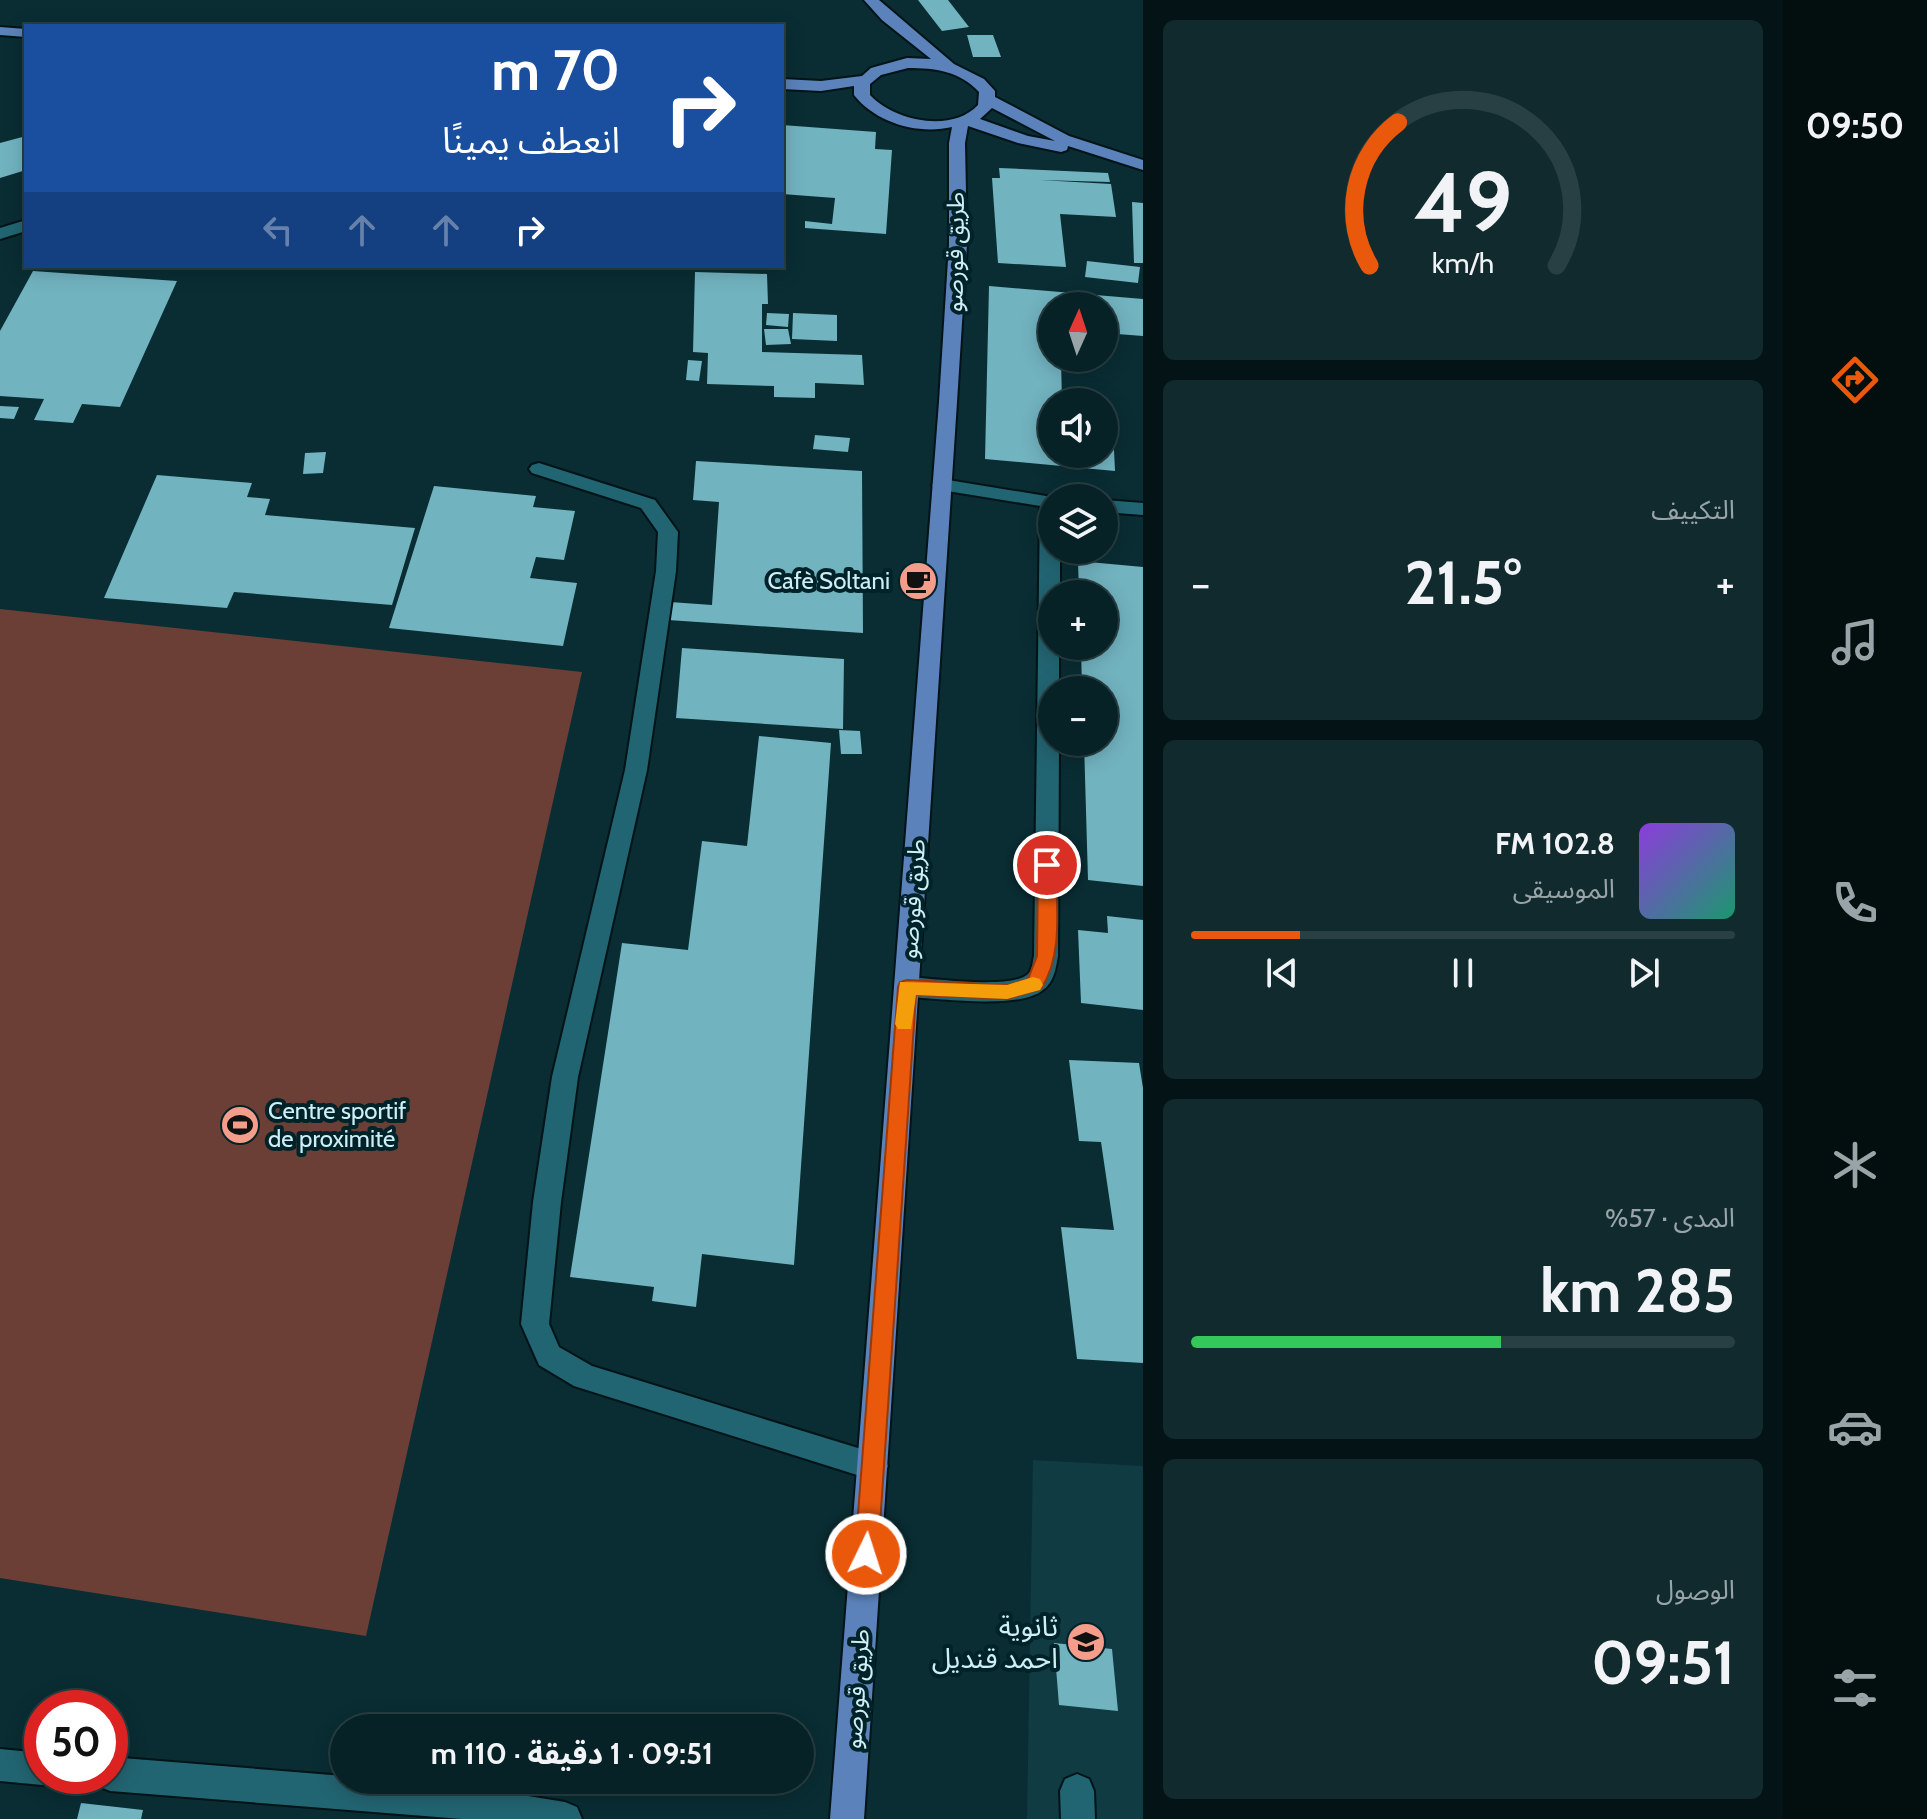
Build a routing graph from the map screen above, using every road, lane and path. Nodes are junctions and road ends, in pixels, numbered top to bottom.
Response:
1 (871, 0) edge
2 (887, 17) junction
3 (0, 31) edge
4 (24, 33) edge
5 (888, 66) junction
6 (948, 66) junction
7 (863, 80) junction
8 (790, 85) edge
9 (988, 100) junction
10 (866, 105) junction
11 (964, 121) junction
12 (916, 124) junction
13 (1126, 159) junction
14 (1143, 165) edge
15 (956, 169) junction
16 (24, 226) edge
17 (0, 234) edge
18 (539, 469) dead end
19 (942, 485) junction
20 (1038, 499) edge
21 (1118, 507) edge
22 (1143, 509) edge
23 (1050, 564) edge
24 (907, 987) junction
25 (873, 1466) junction
26 (0, 1765) edge
27 (24, 1767) edge
28 (128, 1776) edge
29 (453, 1810) edge
30 (565, 1819) edge
31 (847, 1819) edge

1 - 2 main road
2 - 5 main road
2 - 6 main road
3 - 4 main road
5 - 6 main road
5 - 7 main road
6 - 9 main road
7 - 8 main road
7 - 10 main road
8 - 10 main road
9 - 11 main road
9 - 13 main road
10 - 12 main road
11 - 12 main road
11 - 13 main road
11 - 15 main road, طريق قورصو
12 - 15 main road
13 - 14 main road
15 - 19 main road, طريق قورصو
16 - 17 street
18 - 25 street
19 - 20 street
19 - 24 main road, طريق قورصو
21 - 22 street
23 - 24 street
24 - 25 main road, طريق قورصو
25 - 31 main road, طريق قورصو
26 - 27 street
28 - 29 street
29 - 30 street

